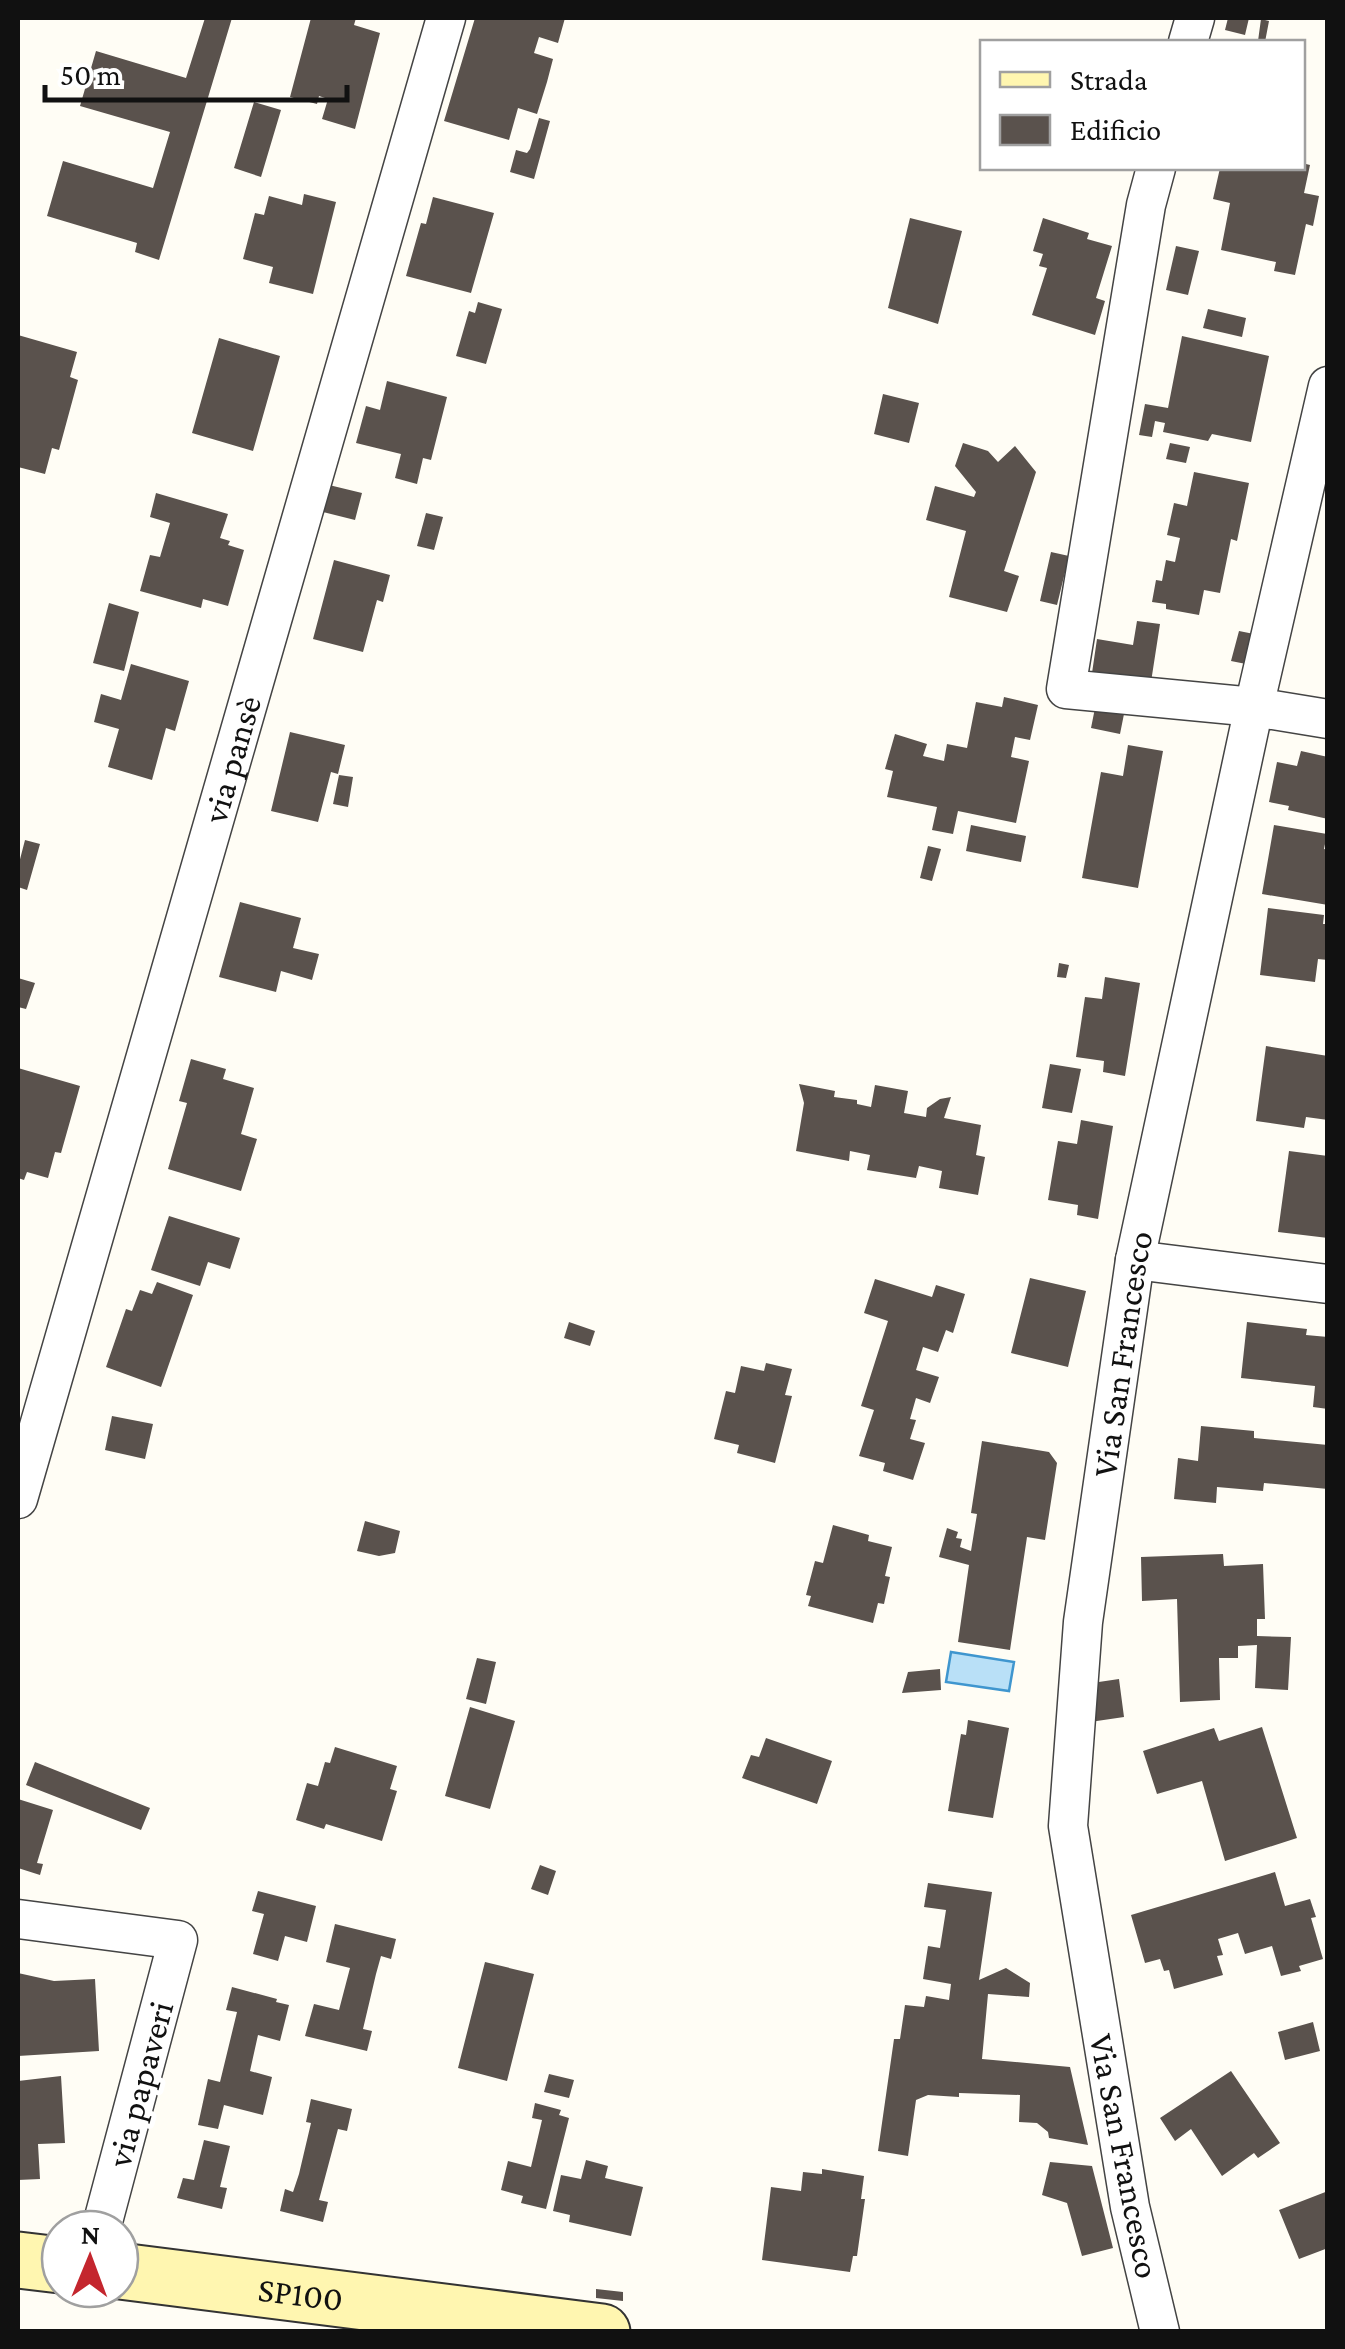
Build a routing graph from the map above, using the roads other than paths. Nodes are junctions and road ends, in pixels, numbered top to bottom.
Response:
1 (446, 18) edge
2 (1155, 170) edge
3 (1328, 386) edge
4 (1321, 449) edge
5 (1254, 707) junction
6 (1328, 719) edge
7 (1135, 1260) junction
8 (1328, 1284) edge
9 (18, 1499) edge
10 (18, 1919) edge
11 (106, 2209) edge
12 (140, 2274) edge
13 (602, 2332) edge
14 (1160, 2332) edge

1 - 9 street, via pansè
2 - 5 street
3 - 4 street, Via San Francesco
4 - 5 street, Via San Francesco
5 - 6 street
5 - 7 street, Via San Francesco
7 - 8 street
7 - 14 street, Via San Francesco
10 - 11 street, via papaveri
12 - 13 main road, SP100 / SP100

